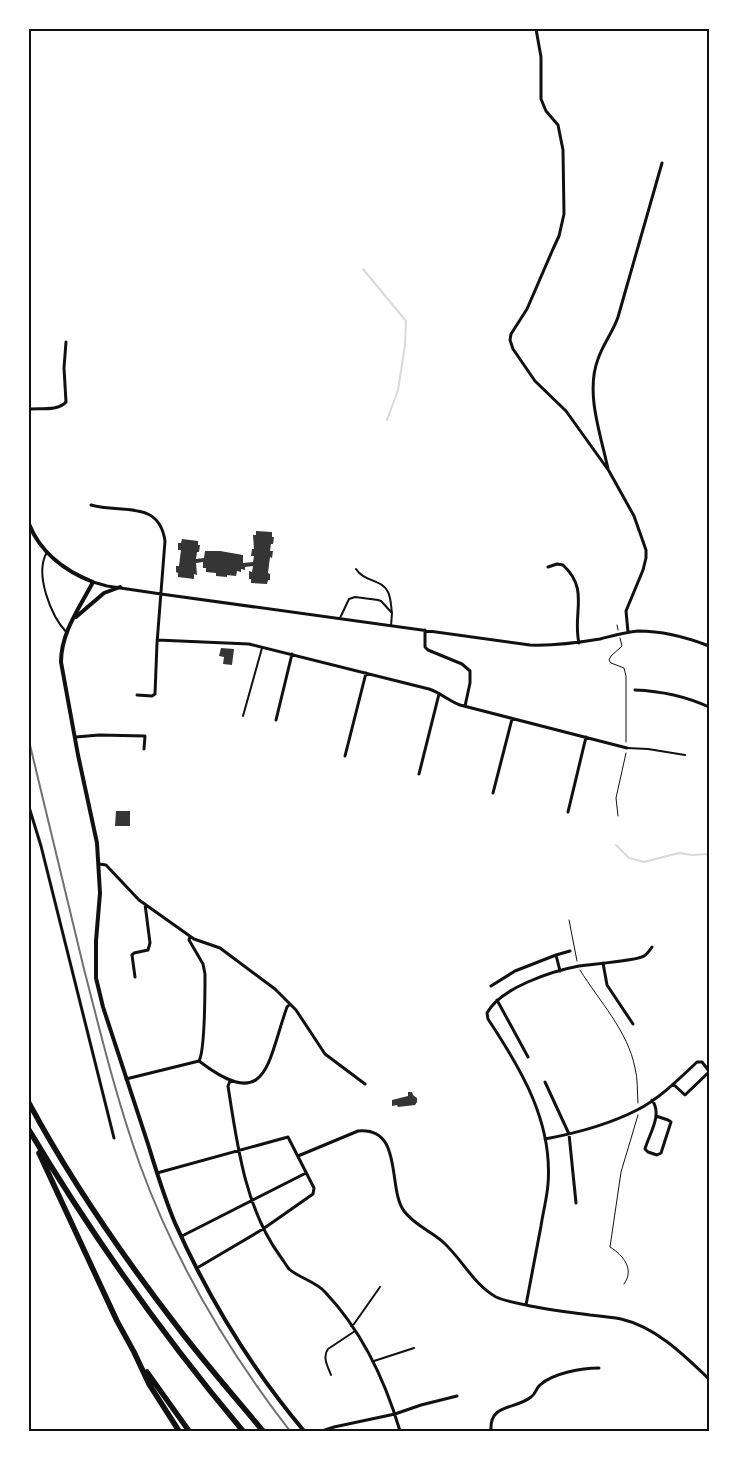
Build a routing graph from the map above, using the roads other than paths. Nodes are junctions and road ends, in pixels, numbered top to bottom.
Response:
1 (536, 29) edge
2 (662, 162) dead end
3 (66, 342) dead end
4 (29, 409) edge
5 (609, 471) junction
6 (91, 505) dead end
7 (29, 524) edge
8 (47, 552) junction
9 (548, 567) dead end
10 (356, 569) dead end
11 (93, 582) junction
12 (120, 588) junction
13 (161, 594) junction
14 (392, 613) junction
15 (74, 618) junction
16 (340, 619) junction
17 (391, 626) junction
18 (425, 630) junction
19 (628, 632) junction
20 (66, 633) junction
21 (157, 640) junction
22 (579, 643) junction
23 (262, 646) junction
24 (709, 646) edge
25 (292, 654) junction
26 (366, 673) junction
27 (635, 690) dead end
28 (439, 694) junction
29 (137, 695) dead end
30 (465, 706) junction
31 (709, 707) edge
32 (243, 716) dead end
33 (512, 719) junction
34 (276, 720) dead end
35 (76, 737) junction
36 (586, 737) junction
37 (627, 748) joint
38 (144, 749) dead end
39 (685, 755) dead end
40 (345, 756) dead end
41 (418, 774) dead end
42 (493, 793) dead end
43 (29, 807) edge
44 (568, 812) dead end
45 (99, 864) junction
46 (145, 904) junction
47 (190, 937) junction
48 (652, 947) dead end
49 (570, 951) dead end
50 (556, 955) junction
51 (603, 963) junction
52 (560, 971) junction
53 (135, 977) dead end
54 (491, 986) dead end
55 (497, 1000) junction
56 (290, 1004) junction
57 (633, 1024) dead end
58 (528, 1057) dead end
59 (199, 1061) junction
60 (709, 1071) edge
61 (126, 1079) junction
62 (230, 1082) junction
63 (545, 1082) dead end
64 (365, 1084) dead end
65 (673, 1084) junction
66 (652, 1100) junction
67 (29, 1103) edge
68 (656, 1116) junction
69 (29, 1130) edge
70 (569, 1134) junction
71 (114, 1138) dead end
72 (545, 1139) junction
73 (239, 1150) junction
74 (298, 1156) junction
75 (306, 1173) junction
76 (157, 1174) junction
77 (252, 1201) junction
78 (576, 1203) dead end
79 (263, 1228) junction
80 (182, 1236) junction
81 (197, 1268) junction
82 (380, 1287) dead end
83 (526, 1305) junction
84 (351, 1326) junction
85 (355, 1331) junction
86 (414, 1348) dead end
87 (136, 1356) junction
88 (374, 1361) junction
89 (599, 1368) dead end
90 (331, 1375) dead end
91 (709, 1379) edge
92 (457, 1396) dead end
93 (395, 1414) junction
94 (179, 1431) edge
95 (189, 1431) edge
96 (243, 1431) edge
97 (263, 1431) edge
98 (304, 1431) edge
99 (322, 1431) edge
100 (400, 1431) edge
101 (491, 1431) edge

1 - 5 street
2 - 5 street
3 - 4 street
5 - 19 street
6 - 13 street
7 - 8 street
8 - 11 street
8 - 20 lane
9 - 22 street
10 - 14 lane
11 - 12 street
11 - 15 street
12 - 13 street
12 - 15 street
13 - 16 street
13 - 21 street
14 - 16 lane
14 - 17 lane
15 - 20 street
16 - 17 street
17 - 18 street
18 - 22 street
18 - 30 street
19 - 22 street
19 - 24 street
20 - 35 street
21 - 23 street
21 - 29 street
23 - 25 street
23 - 32 lane
25 - 26 street
25 - 34 street
26 - 28 street
26 - 40 street
27 - 31 street
28 - 30 street
28 - 41 street
30 - 33 street
33 - 36 street
33 - 42 street
35 - 38 street
35 - 45 street
36 - 37 street
36 - 44 street
37 - 39 lane
43 - 71 street
45 - 46 street
45 - 61 street
46 - 47 street
46 - 53 street
47 - 56 street
47 - 59 street
48 - 51 street
49 - 50 street
50 - 52 street
50 - 54 street
51 - 52 street
51 - 57 street
52 - 55 street
55 - 58 street
55 - 72 street
56 - 62 street
56 - 64 street
59 - 61 street
59 - 62 street
60 - 65 street
60 - 65 street
61 - 76 street
62 - 73 street
63 - 70 street
65 - 66 street
66 - 68 street
66 - 70 street
67 - 97 highway
68 - 68 street
69 - 87 highway
69 - 96 highway
70 - 72 street
70 - 78 street
72 - 83 street
73 - 74 street
73 - 76 street
73 - 77 street
74 - 75 street
74 - 83 street
75 - 77 street
75 - 79 street
76 - 80 street
77 - 79 street
77 - 80 street
79 - 81 street
79 - 84 street
80 - 81 street
81 - 98 street
82 - 84 lane
83 - 91 street
84 - 85 street
85 - 88 street
85 - 90 lane
86 - 88 lane
87 - 94 highway
87 - 95 highway
88 - 93 street
89 - 101 street
92 - 93 street
93 - 99 street
93 - 100 street

